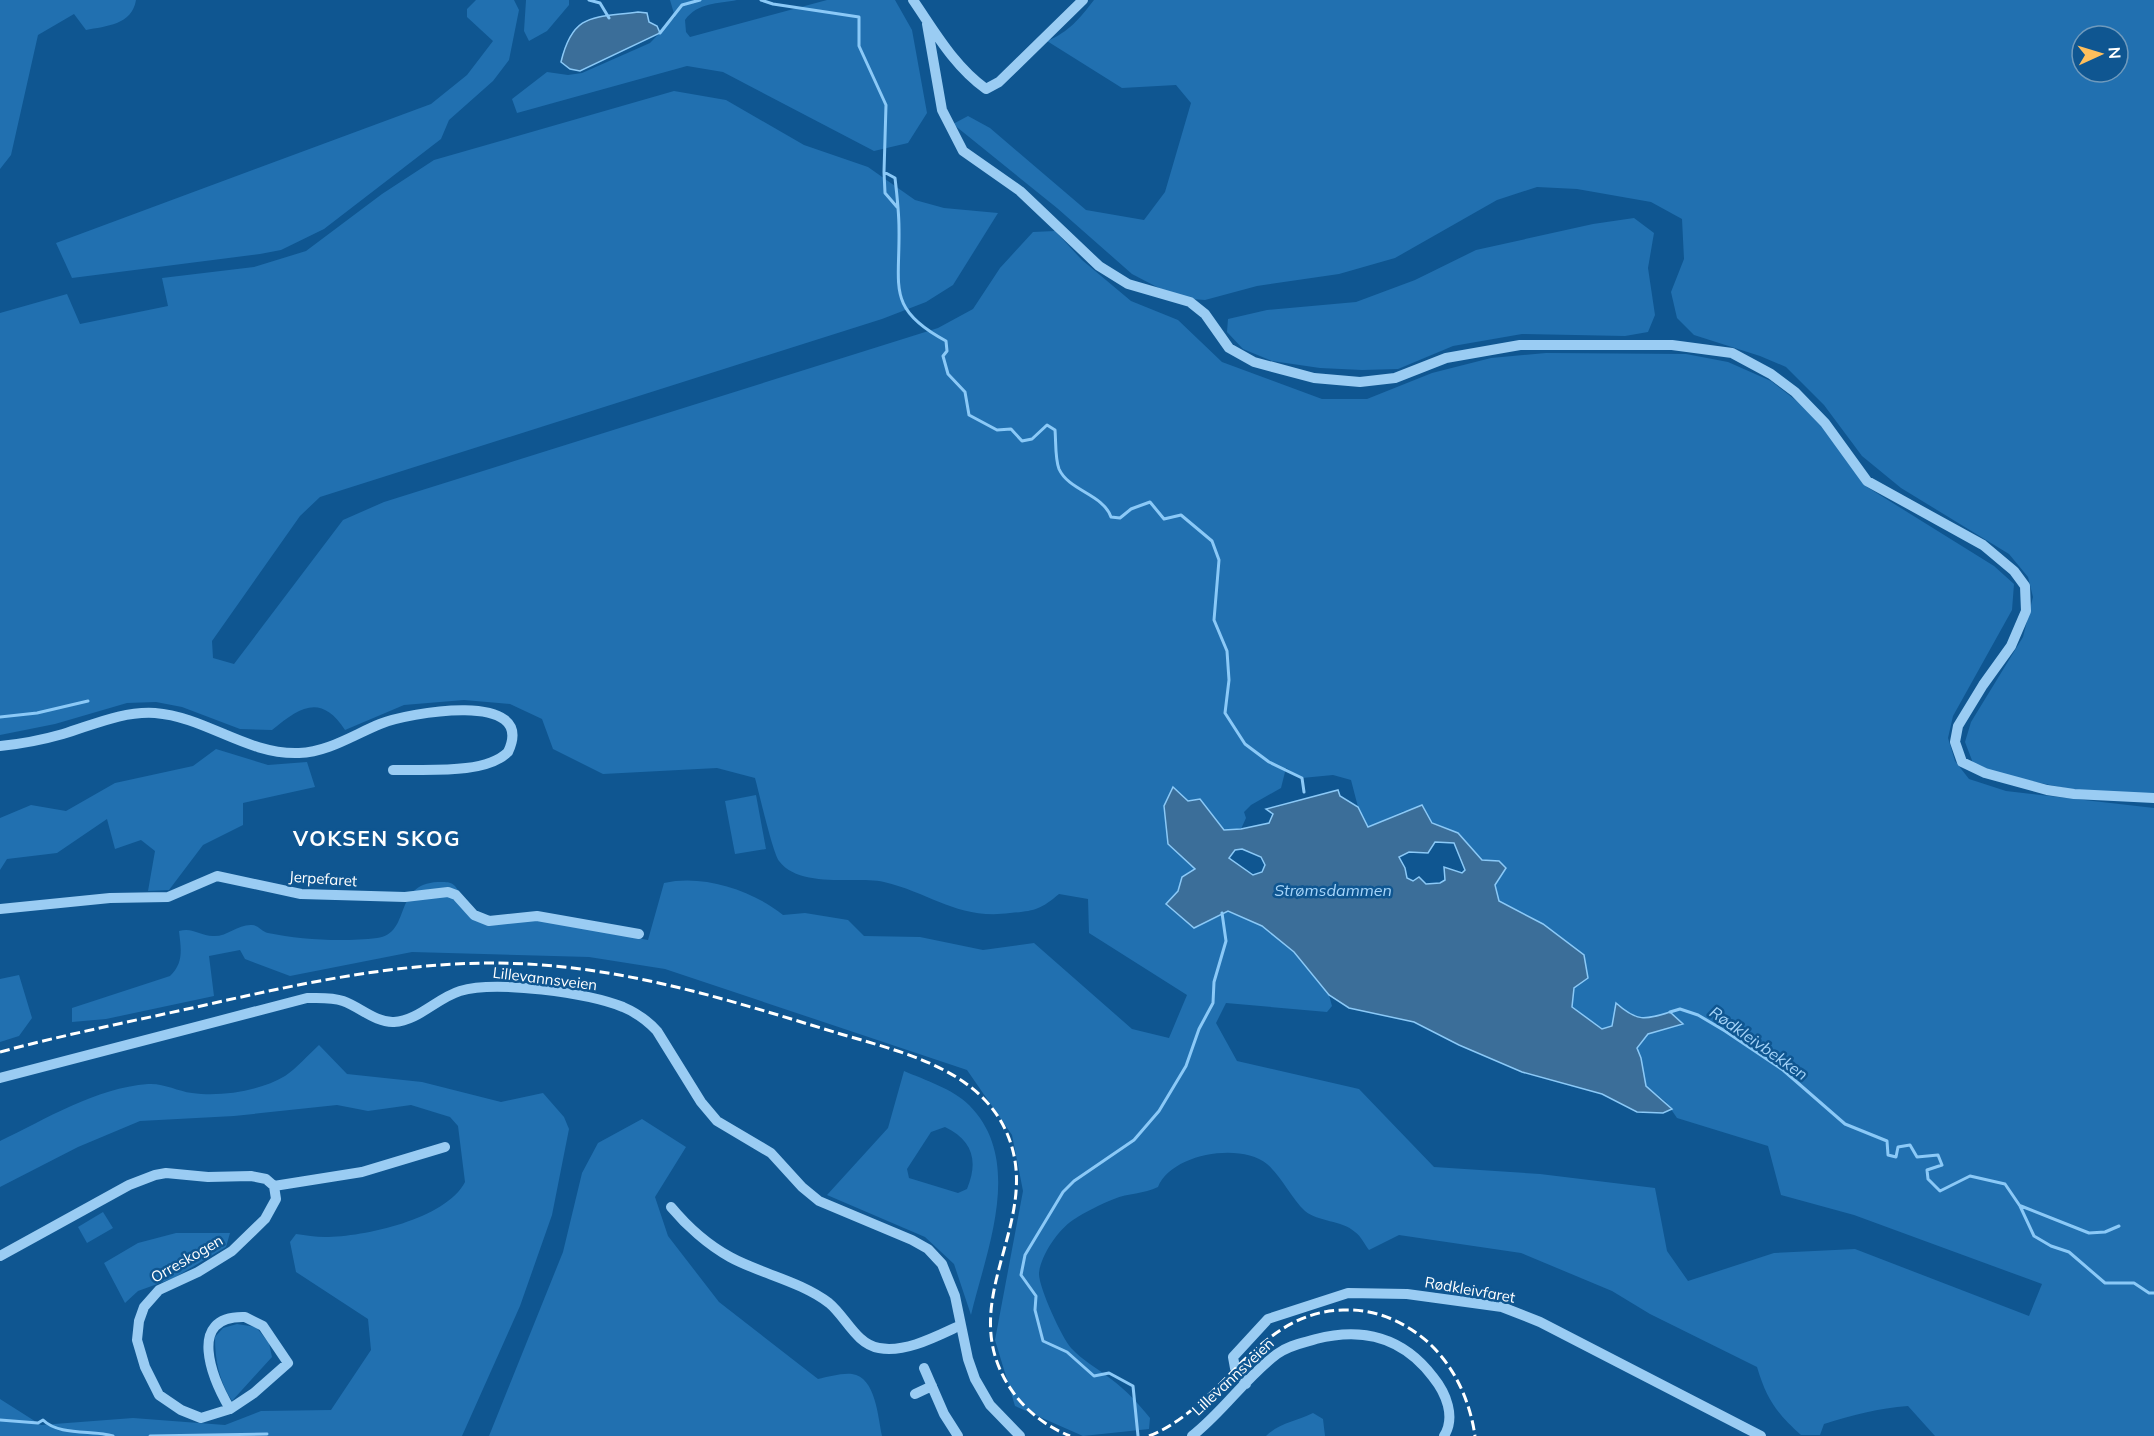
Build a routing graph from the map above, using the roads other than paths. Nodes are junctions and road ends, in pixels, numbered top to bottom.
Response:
1 (913, 0) edge
2 (1083, 0) edge
3 (927, 24) junction
4 (0, 746) edge
5 (393, 770) dead end
6 (2154, 798) edge
7 (0, 909) edge
8 (639, 934) dead end
9 (0, 1078) edge
10 (445, 1147) dead end
11 (274, 1186) junction
12 (671, 1207) dead end
13 (0, 1256) edge
14 (961, 1325) junction
15 (924, 1368) dead end
16 (1246, 1384) junction
17 (932, 1386) junction
18 (915, 1394) dead end
19 (230, 1409) junction
20 (958, 1436) edge
21 (1020, 1436) edge
22 (1192, 1436) edge
23 (1444, 1436) edge
24 (1761, 1436) edge

1 - 3 street
2 - 3 street
3 - 6 street
4 - 5 street
7 - 8 street, Jerpefaret
9 - 14 street, Lillevannsveien
10 - 11 street
11 - 13 street
11 - 19 street, Orreskogen
12 - 14 street
14 - 21 street, Lillevannsveien
15 - 17 street
16 - 22 street, Lillevannsveien
16 - 23 street, Lillevannsveien
16 - 24 street, Rødkleivfaret
17 - 18 street
17 - 20 street
19 - 19 street, Orreskogen

